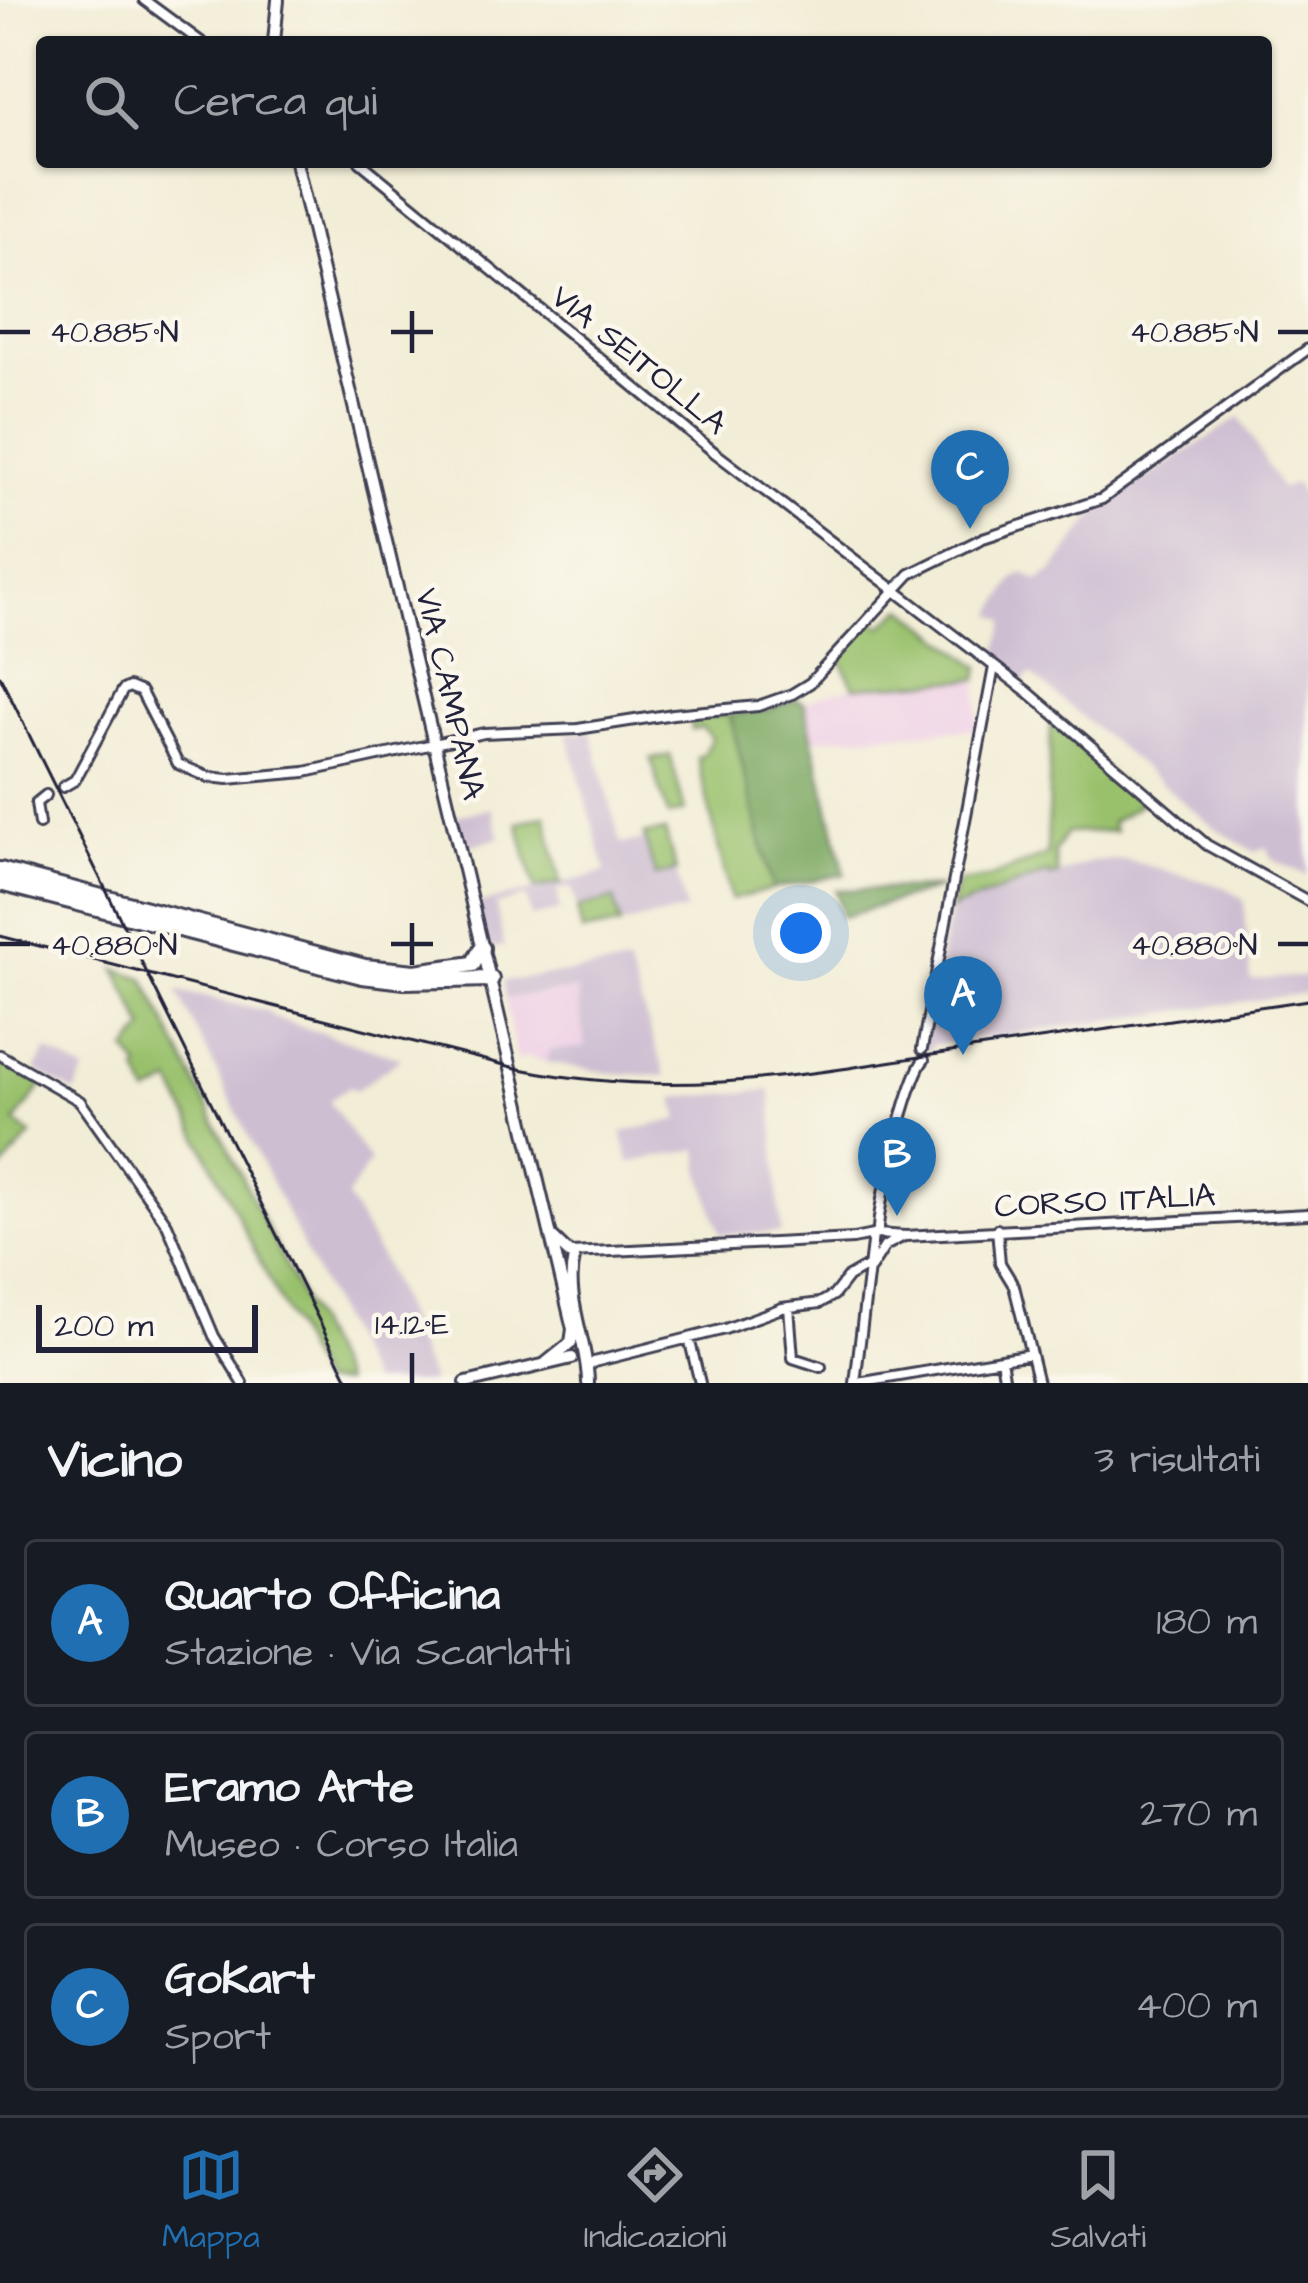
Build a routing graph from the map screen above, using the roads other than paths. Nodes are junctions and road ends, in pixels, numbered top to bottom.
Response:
1 (144, 0) edge
2 (278, 0) edge
3 (193, 36) edge
4 (275, 36) edge
5 (297, 168) edge
6 (367, 168) edge
7 (1308, 349) edge
8 (894, 587) junction
9 (994, 668) junction
10 (433, 744) junction
11 (63, 787) dead end
12 (46, 794) dead end
13 (39, 824) dead end
14 (0, 870) edge
15 (0, 883) edge
16 (1308, 902) edge
17 (482, 948) joint
18 (484, 971) junction
19 (0, 1055) edge
20 (1308, 1214) edge
21 (998, 1229) junction
22 (904, 1236) junction
23 (874, 1238) junction
24 (884, 1247) junction
25 (566, 1260) junction
26 (870, 1269) junction
27 (789, 1307) junction
28 (689, 1338) junction
29 (580, 1354) junction
30 (1031, 1354) junction
31 (1002, 1365) dead end
32 (821, 1367) dead end
33 (243, 1383) edge
34 (466, 1383) edge
35 (588, 1383) edge
36 (700, 1383) edge
37 (856, 1383) edge
38 (1005, 1383) edge
39 (1038, 1383) edge

1 - 3 street
2 - 4 main road
5 - 10 main road, VIA CAMPANA
6 - 8 street, VIA SEITOLLA
7 - 8 street
8 - 9 street, VIA SEITOLLA
8 - 10 street
9 - 16 street, VIA SEITOLLA
9 - 23 street
10 - 11 street
10 - 17 main road, VIA CAMPANA
12 - 13 street
14 - 18 highway
15 - 18 highway
17 - 18 highway
18 - 25 main road
19 - 33 street
20 - 21 street, CORSO ITALIA
21 - 22 street, CORSO ITALIA
21 - 30 street
22 - 23 street, CORSO ITALIA
22 - 24 street, CORSO ITALIA
23 - 24 street
23 - 24 street
23 - 25 street, CORSO ITALIA
23 - 26 street
24 - 26 street
25 - 29 main road
26 - 27 street
26 - 37 street
27 - 28 street
27 - 32 street
28 - 29 street
28 - 36 street
29 - 34 main road
29 - 35 main road
30 - 37 street
30 - 39 street
31 - 38 street

